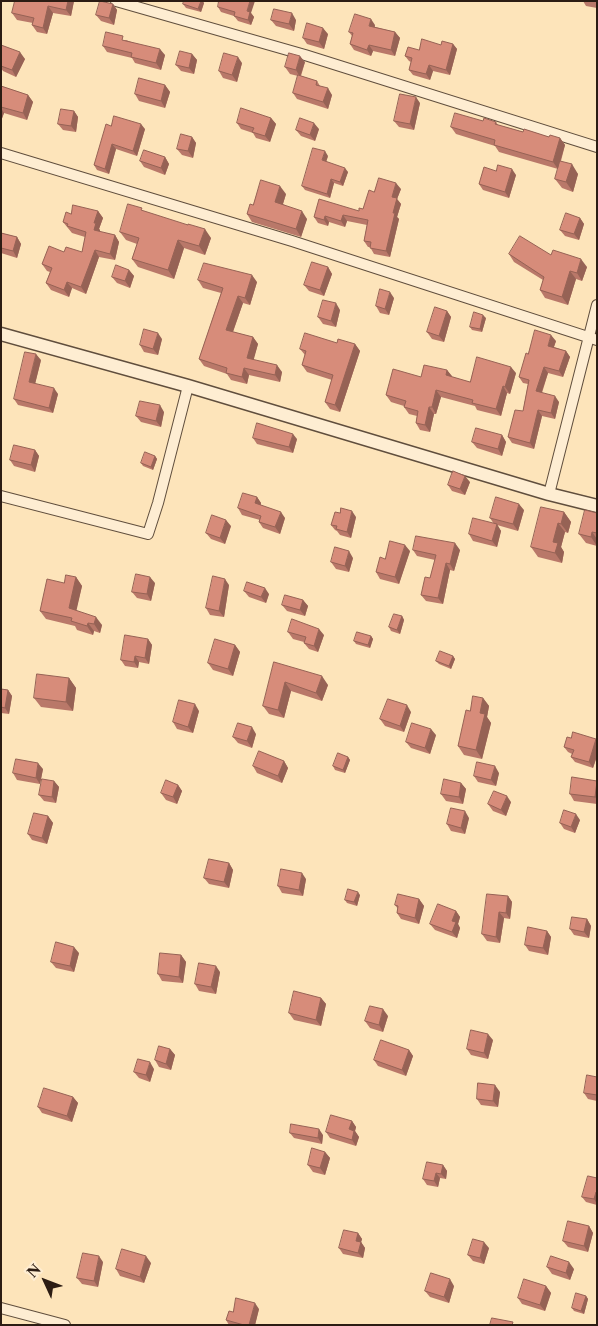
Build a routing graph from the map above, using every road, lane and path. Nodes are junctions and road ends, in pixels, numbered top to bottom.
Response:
1 (116, 1) edge
2 (597, 147) edge
3 (1, 154) edge
4 (597, 305) edge
5 (1, 334) edge
6 (592, 339) edge
7 (188, 386) junction
8 (549, 494) junction
9 (1, 496) edge
10 (597, 506) edge
11 (1, 1308) edge
12 (65, 1325) edge

1 - 2 street
3 - 6 street
4 - 6 street
5 - 7 street
6 - 8 street
7 - 8 street
7 - 9 street
8 - 10 street
11 - 12 street

